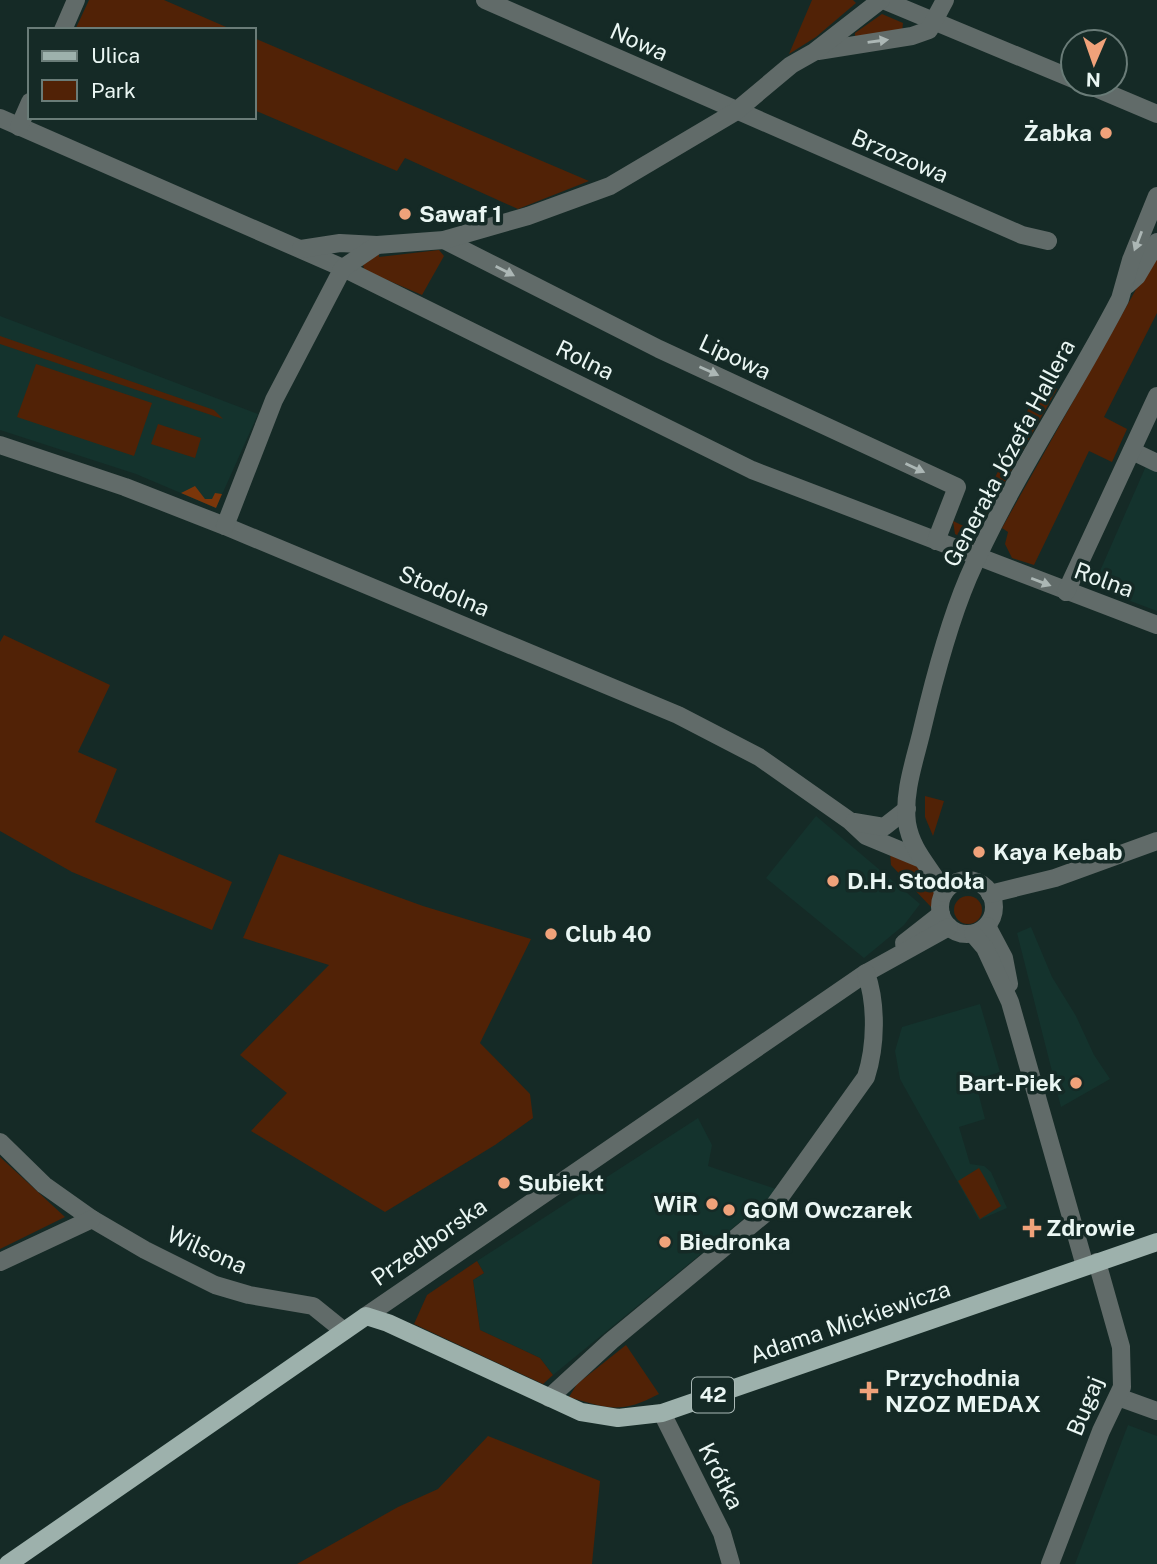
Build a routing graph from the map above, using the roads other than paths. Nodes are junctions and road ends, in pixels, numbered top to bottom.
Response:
1 (76, 0) edge
2 (485, 0) edge
3 (882, 0) edge
4 (945, 0) edge
5 (936, 21) junction
6 (63, 28) edge
7 (814, 52) junction
8 (1059, 73) edge
9 (1119, 98) edge
10 (28, 107) edge
11 (734, 111) junction
12 (1157, 114) edge
13 (0, 118) edge
14 (19, 127) junction
15 (1157, 196) edge
16 (444, 240) junction
17 (1048, 241) dead end
18 (1157, 242) edge
19 (377, 245) junction
20 (301, 249) junction
21 (343, 268) junction
22 (1125, 288) junction
23 (1155, 406) edge
24 (0, 445) edge
25 (1132, 451) junction
26 (1157, 463) edge
27 (225, 526) junction
28 (936, 541) junction
29 (977, 558) junction
30 (1066, 592) junction
31 (1157, 625) edge
32 (907, 809) junction
33 (850, 821) junction
34 (1157, 841) edge
35 (919, 858) junction
36 (951, 887) junction
37 (986, 916) junction
38 (945, 920) junction
39 (873, 969) junction
40 (0, 1142) edge
41 (92, 1219) junction
42 (1157, 1242) edge
43 (0, 1262) edge
44 (1091, 1264) junction
45 (366, 1316) junction
46 (344, 1331) junction
47 (1118, 1397) junction
48 (549, 1398) junction
49 (1157, 1412) edge
50 (662, 1413) junction
51 (8, 1564) edge
52 (731, 1564) edge
53 (1051, 1564) edge

1 - 6 street
2 - 11 street, Nowa
3 - 5 street
3 - 7 street
4 - 5 street
7 -> 5 street
5 - 8 street
7 - 11 street
9 - 12 street
10 - 14 street
11 - 16 street
11 - 17 street, Brzozowa
13 - 14 street, Rolna
14 - 20 street, Rolna
15 -> 22 street, Generała Józefa Hallera
16 - 19 street
16 -> 28 street, Lipowa
18 - 22 street, Generała Józefa Hallera
19 - 20 street
19 - 21 street
20 - 21 street, Rolna
21 - 27 street
21 - 28 street, Rolna
22 - 29 street, Generała Józefa Hallera
23 - 25 street
24 - 27 street, Stodolna
25 - 26 street
25 - 30 street
27 - 33 street, Stodolna
28 - 29 street, Rolna
29 -> 30 street, Rolna
29 - 32 street, Generała Józefa Hallera
30 - 31 street, Rolna
32 - 33 street, Stodolna
32 - 35 street, Generała Józefa Hallera
32 - 36 street
33 - 35 street, Stodolna
34 - 37 street
35 - 36 street, Generała Józefa Hallera
36 - 37 street
36 - 38 street
37 - 38 street
37 - 44 street, Bugaj
38 - 39 street, Przedborska
39 - 45 street, Przedborska
39 - 48 street
40 - 41 street, Wilsona
41 - 43 street
41 - 46 street, Wilsona
42 - 44 main road, Adama Mickiewicza / 42
44 - 47 street, Bugaj
44 - 50 main road, Adama Mickiewicza / 42
45 - 46 main road, Przedborska
45 - 48 main road, Adama Mickiewicza / 42
46 - 51 main road, Przedborska
47 - 49 street
47 - 53 street, Bugaj
48 - 50 main road, Adama Mickiewicza / 42
50 - 52 street, Krótka

